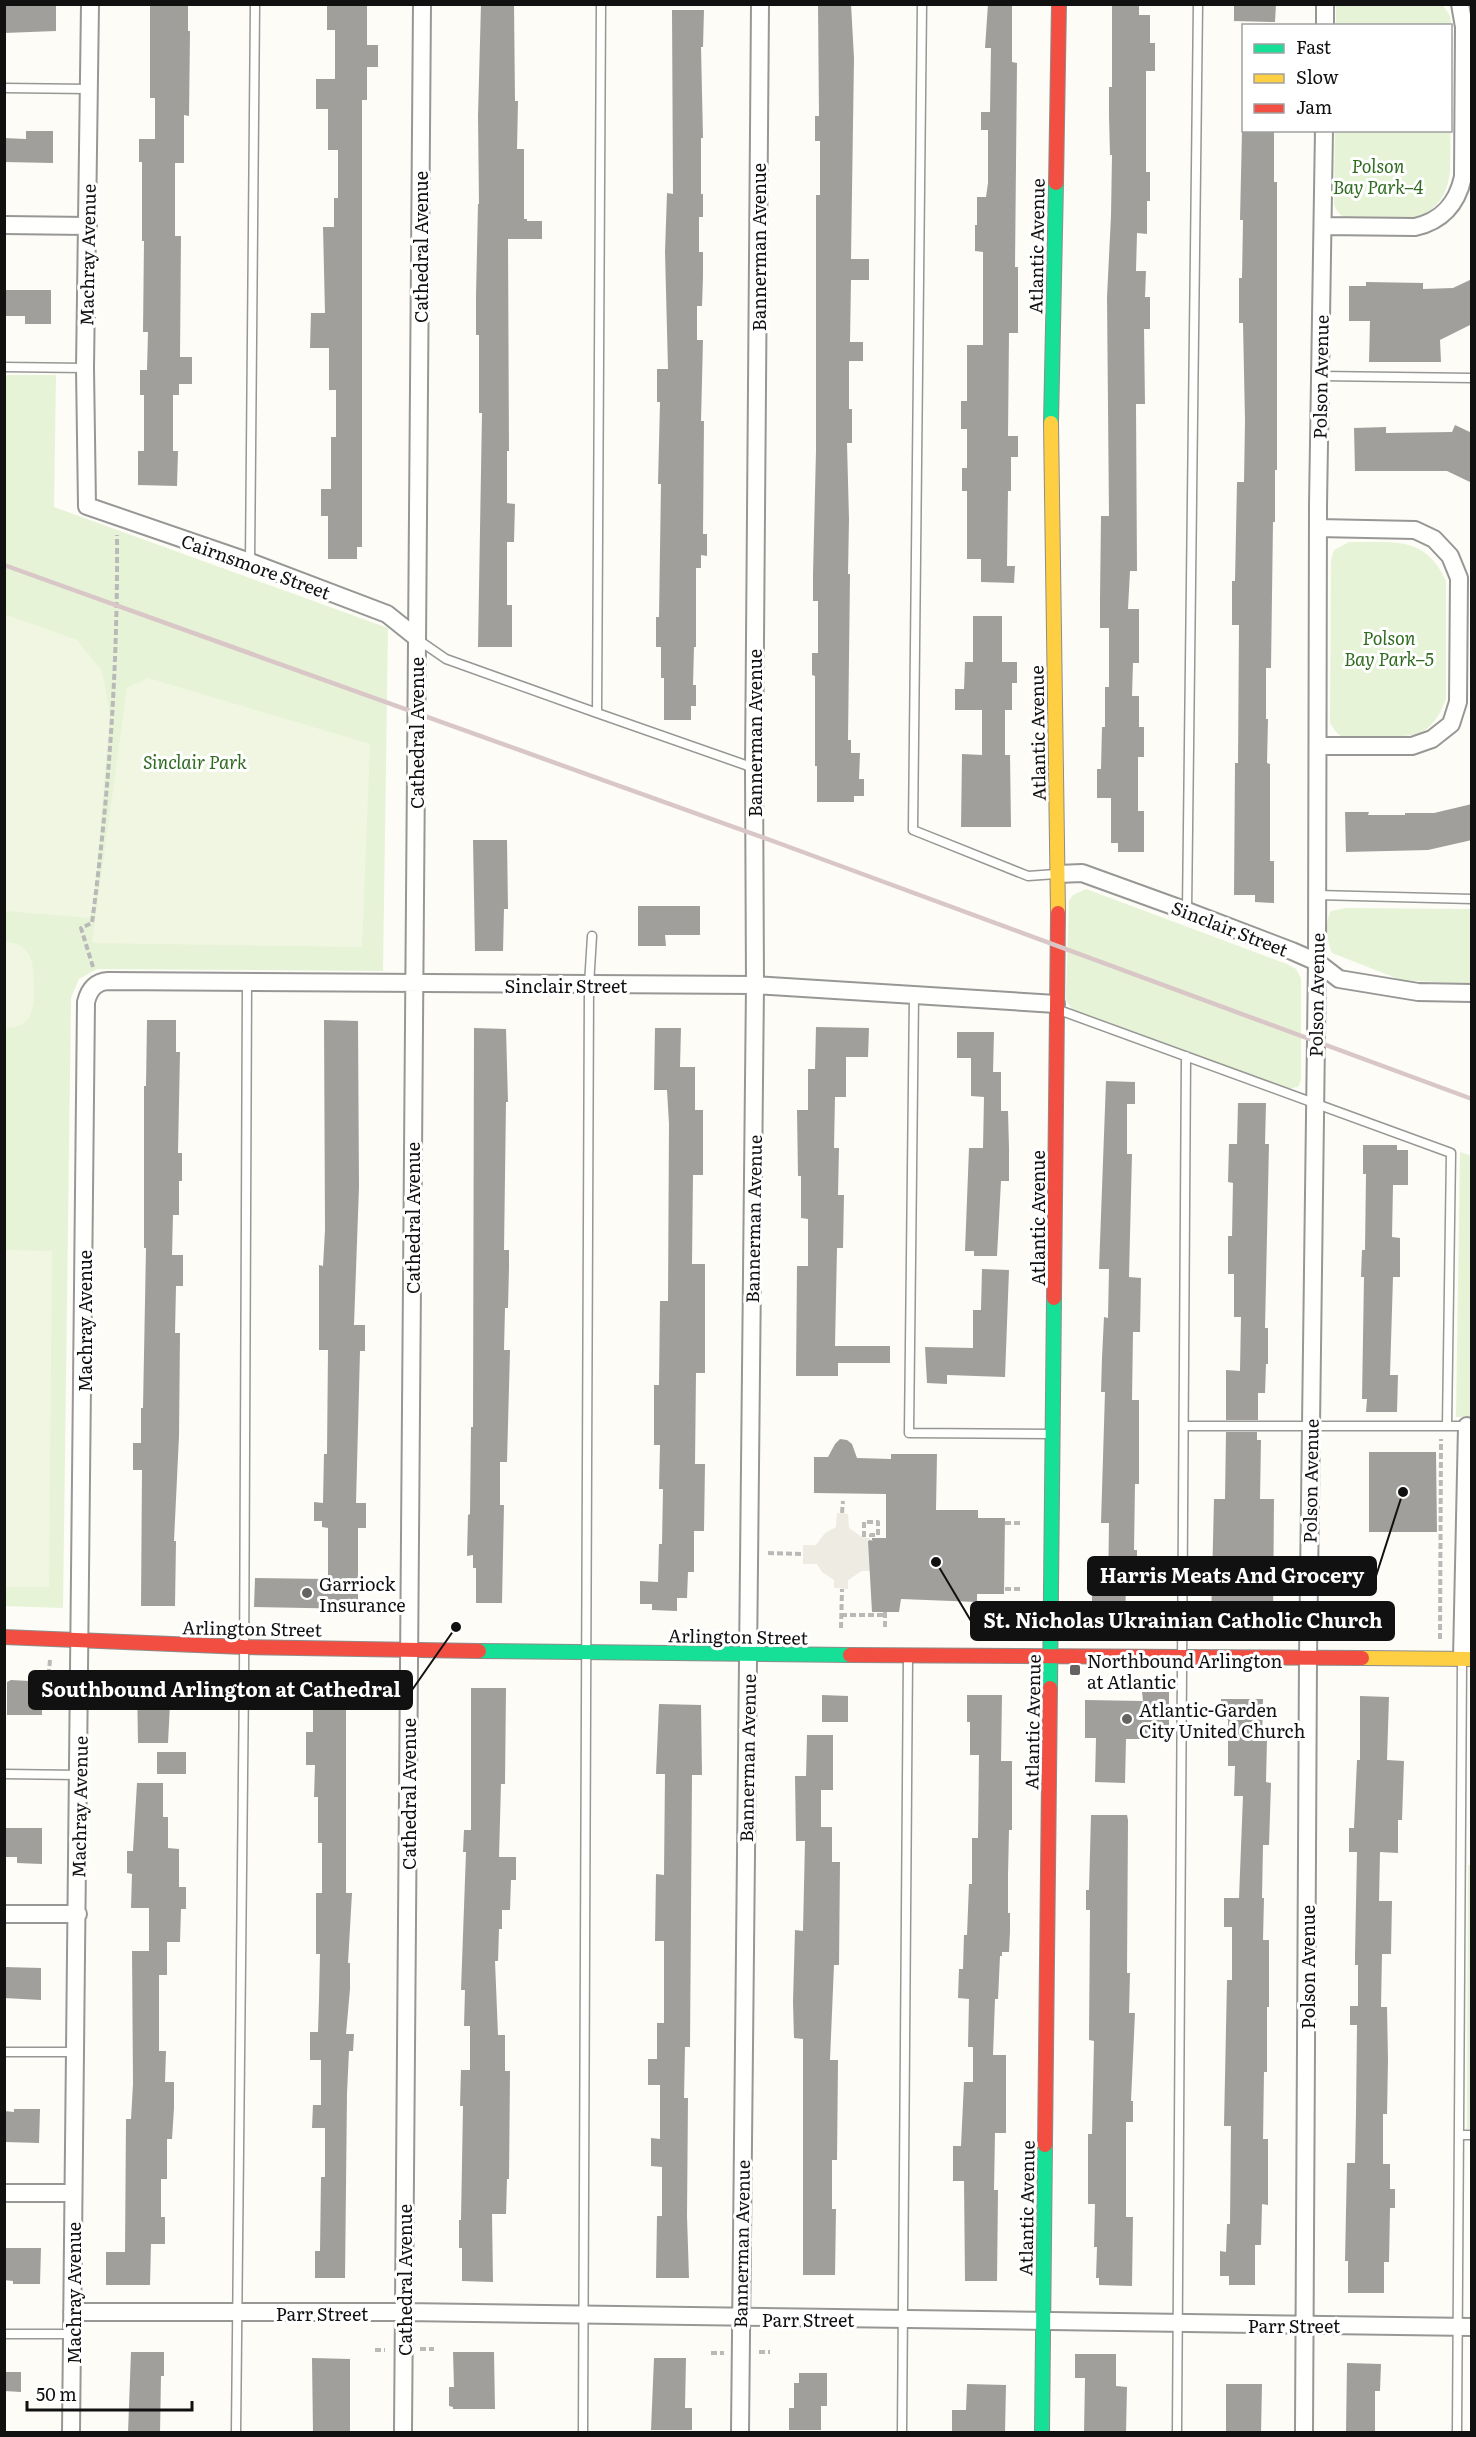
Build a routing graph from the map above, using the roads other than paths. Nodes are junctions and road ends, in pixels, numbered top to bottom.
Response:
1 (90, 4) edge
2 (255, 4) edge
3 (422, 4) edge
4 (601, 4) edge
5 (760, 4) edge
6 (922, 4) edge
7 (1059, 4) edge
8 (1198, 4) edge
9 (1325, 4) edge
10 (1460, 4) edge
11 (1325, 24) edge
12 (4, 88) edge
13 (89, 89) junction
14 (1324, 132) edge
15 (4, 225) edge
16 (88, 225) junction
17 (1323, 226) junction
18 (4, 367) edge
19 (85, 368) junction
20 (1320, 376) junction
21 (1472, 378) edge
22 (87, 506) joint
23 (1318, 528) junction
24 (250, 562) junction
25 (417, 638) junction
26 (597, 713) junction
27 (1318, 746) junction
28 (754, 768) junction
29 (1058, 874) junction
30 (1317, 895) junction
31 (1472, 898) edge
32 (1187, 911) junction
33 (592, 936) dead end
34 (1317, 962) junction
35 (247, 982) junction
36 (414, 984) junction
37 (589, 985) junction
38 (755, 986) junction
39 (1472, 993) edge
40 (914, 995) junction
41 (86, 1002) joint
42 (1056, 1006) junction
43 (1186, 1056) junction
44 (1314, 1103) junction
45 (1184, 1426) junction
46 (1444, 1426) junction
47 (1469, 1426) edge
48 (1311, 1427) junction
49 (1053, 1434) junction
50 (4, 1637) edge
51 (81, 1641) junction
52 (244, 1647) junction
53 (409, 1648) junction
54 (586, 1653) junction
55 (748, 1653) junction
56 (1051, 1655) junction
57 (908, 1656) junction
58 (1183, 1656) junction
59 (1308, 1658) junction
60 (1467, 1659) edge
61 (4, 1774) edge
62 (80, 1775) junction
63 (1461, 1854) junction
64 (1472, 1854) edge
65 (4, 1914) edge
66 (78, 1914) junction
67 (4, 2052) edge
68 (75, 2052) junction
69 (1460, 2135) junction
70 (1472, 2135) edge
71 (4, 2193) edge
72 (73, 2193) junction
73 (72, 2312) junction
74 (404, 2312) junction
75 (237, 2314) junction
76 (584, 2316) junction
77 (740, 2319) junction
78 (903, 2319) junction
79 (1043, 2321) junction
80 (1177, 2324) junction
81 (1305, 2325) junction
82 (1465, 2327) edge
83 (4, 2334) edge
84 (72, 2334) junction
85 (72, 2433) edge
86 (236, 2433) edge
87 (403, 2433) edge
88 (583, 2433) edge
89 (740, 2433) edge
90 (902, 2433) edge
91 (1042, 2433) edge
92 (1177, 2433) edge
93 (1304, 2433) edge
94 (1457, 2433) edge

1 - 13 street, Machray Avenue
2 - 24 lane
3 - 25 street, Cathedral Avenue
4 - 26 lane
5 - 28 street, Bannerman Avenue
6 - 29 lane
7 - 29 street, Atlantic Avenue
8 - 32 lane
9 - 11 street
10 - 17 street
12 - 13 lane
13 - 16 street, Machray Avenue
14 - 17 street, Polson Avenue
15 - 16 street
16 - 19 street, Machray Avenue
17 - 20 street, Polson Avenue
18 - 19 lane
19 - 22 street, Machray Avenue
20 - 21 lane
20 - 23 street, Polson Avenue
22 - 24 street, Cairnsmore Street
23 - 27 street, Polson Avenue
23 - 27 street
24 - 25 street, Cairnsmore Street
25 - 26 lane
25 - 36 street, Cathedral Avenue
26 - 28 lane
27 - 30 street, Polson Avenue
28 - 38 street, Bannerman Avenue
29 - 32 street, Sinclair Street
29 - 42 street, Atlantic Avenue
30 - 31 lane
30 - 34 street, Polson Avenue
32 - 34 street, Sinclair Street
33 - 37 lane
34 - 39 street, Sinclair Street
34 - 44 street, Polson Avenue
35 - 36 street, Sinclair Street
35 - 41 street, Sinclair Street
35 - 52 lane
36 - 37 street, Sinclair Street
36 - 53 street, Cathedral Avenue
37 - 38 street, Sinclair Street
37 - 54 lane
38 - 40 street, Sinclair Street
38 - 55 street, Bannerman Avenue
40 - 42 street, Sinclair Street
40 - 49 lane
41 - 51 street, Machray Avenue
42 - 43 lane
42 - 49 street, Atlantic Avenue
43 - 44 lane
43 - 45 lane
44 - 46 lane
44 - 48 street, Polson Avenue
45 - 48 lane
45 - 58 lane
46 - 47 lane
46 - 48 lane
47 - 60 street
48 - 59 street, Polson Avenue
49 - 56 street, Atlantic Avenue
50 - 51 street, Arlington Street
51 - 52 street, Arlington Street
51 - 62 street, Machray Avenue
52 - 53 street, Arlington Street
52 - 75 lane
53 - 54 street, Arlington Street
53 - 74 street, Cathedral Avenue
54 - 55 street, Arlington Street
54 - 76 lane
55 - 57 street, Arlington Street
55 - 77 street, Bannerman Avenue
56 - 57 street, Arlington Street
56 - 58 street, Arlington Street
56 - 79 street, Atlantic Avenue
57 - 78 lane
58 - 59 street, Arlington Street
58 - 80 lane
59 - 60 street, Arlington Street
59 - 81 street, Polson Avenue
60 - 63 lane
61 - 62 lane
62 - 66 street, Machray Avenue
63 - 64 lane
63 - 69 lane
65 - 66 street
66 - 68 street, Machray Avenue
67 - 68 lane
68 - 72 street, Machray Avenue
69 - 70 lane
69 - 82 lane
71 - 72 street
72 - 73 street, Machray Avenue
73 - 75 street, Parr Street
73 - 84 street, Machray Avenue
74 - 75 street, Parr Street
74 - 76 street, Parr Street
74 - 87 street, Cathedral Avenue
75 - 86 lane
76 - 77 street, Parr Street
76 - 88 lane
77 - 78 street, Parr Street
77 - 89 street, Bannerman Avenue
78 - 79 street, Parr Street
78 - 90 lane
79 - 80 street, Parr Street
79 - 91 street, Atlantic Avenue
80 - 81 street, Parr Street
80 - 92 lane
81 - 82 street, Parr Street
81 - 93 street, Polson Avenue
82 - 94 lane
83 - 84 lane
84 - 85 street, Machray Avenue

